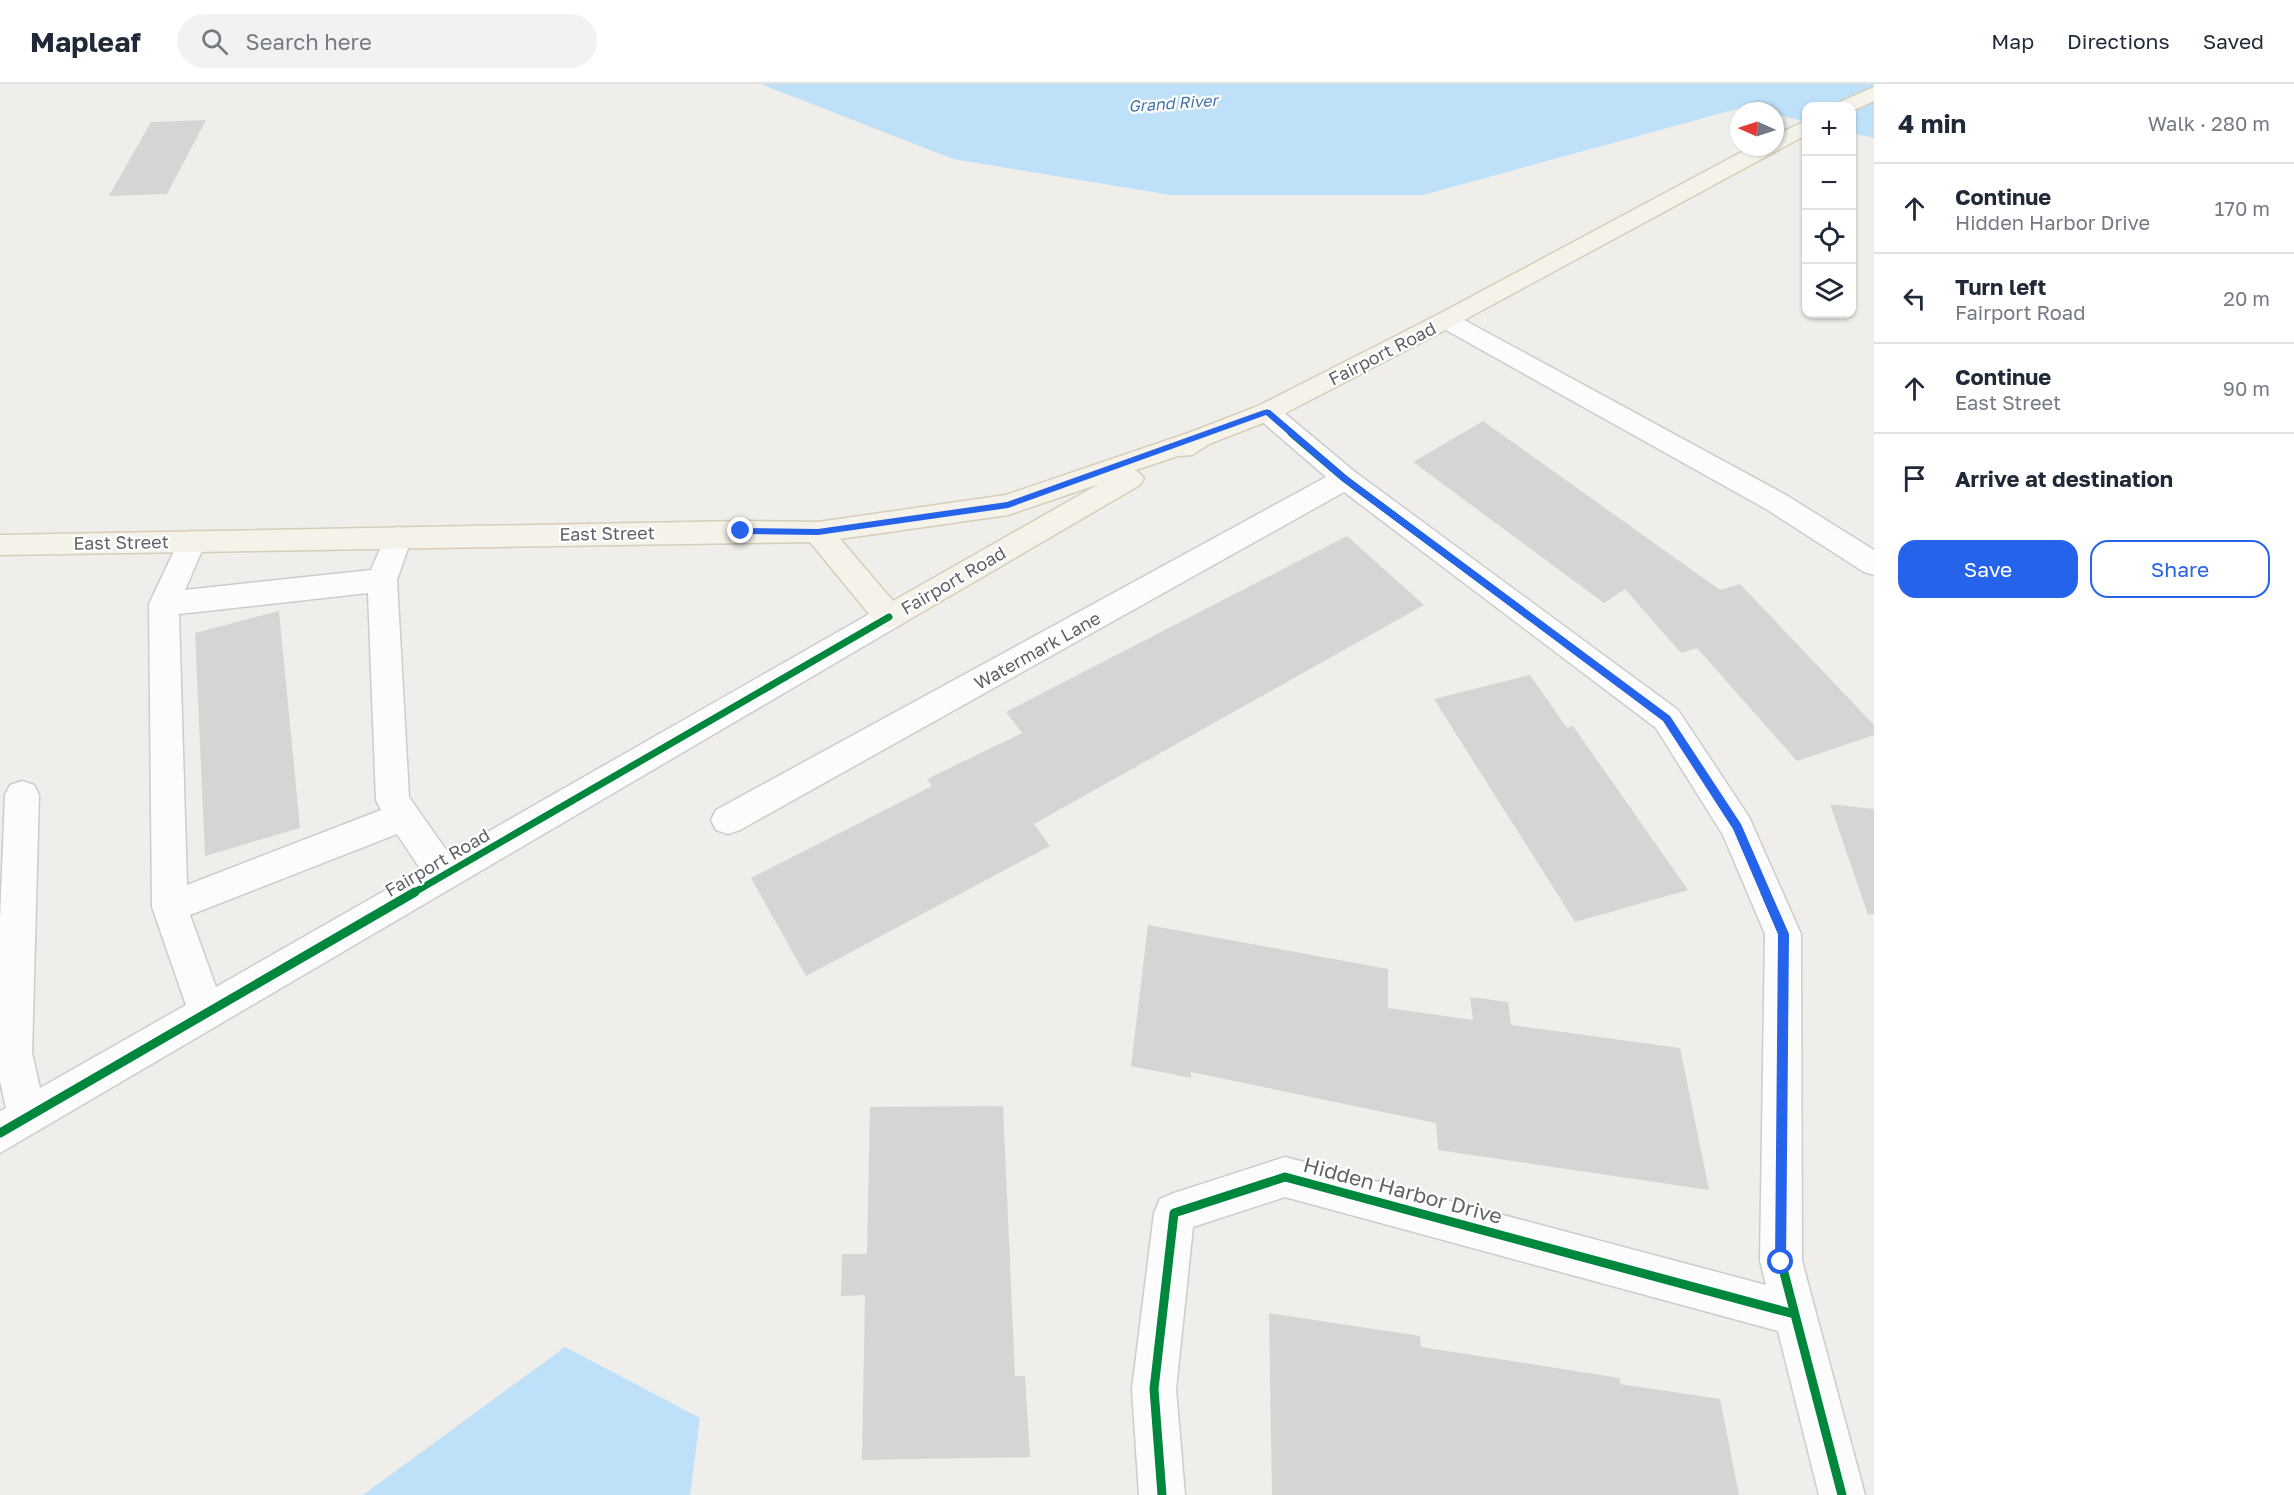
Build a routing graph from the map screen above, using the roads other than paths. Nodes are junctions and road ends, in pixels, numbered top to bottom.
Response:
1 (1874, 93) edge
2 (1855, 102) edge
3 (1802, 129) edge
4 (1784, 138) edge
5 (1751, 156) edge
6 (1446, 321) junction
7 (1267, 412) junction
8 (1200, 438) junction
9 (1345, 479) junction
10 (818, 532) junction
11 (398, 537) junction
12 (192, 541) junction
13 (0, 545) edge
14 (1874, 564) edge
15 (382, 580) junction
16 (164, 604) junction
17 (889, 617) junction
18 (22, 795) dead end
19 (404, 816) junction
20 (728, 820) dead end
21 (444, 875) junction
22 (170, 907) junction
23 (207, 1013) junction
24 (14, 1125) edge
25 (1794, 1314) junction
26 (1162, 1495) edge
27 (1842, 1495) edge

1 - 2 main road
3 - 4 main road, Fairport Road
5 - 6 main road, Fairport Road
6 - 7 main road, Fairport Road
6 - 14 street
7 - 8 main road, Fairport Road
7 - 9 street
8 - 10 main road, East Street
8 - 17 main road, Fairport Road
9 - 20 street, Watermark Lane
9 - 25 street
10 - 11 main road, East Street
10 - 17 main road
11 - 12 main road, East Street
11 - 15 street
12 - 13 main road, East Street
12 - 16 street
15 - 16 street
15 - 19 street
16 - 22 street
17 - 21 street, Fairport Road
18 - 24 street
19 - 21 street
19 - 22 street
21 - 23 street, Fairport Road
22 - 23 street
23 - 24 street, Fairport Road
25 - 26 street, Hidden Harbor Drive
25 - 27 street

